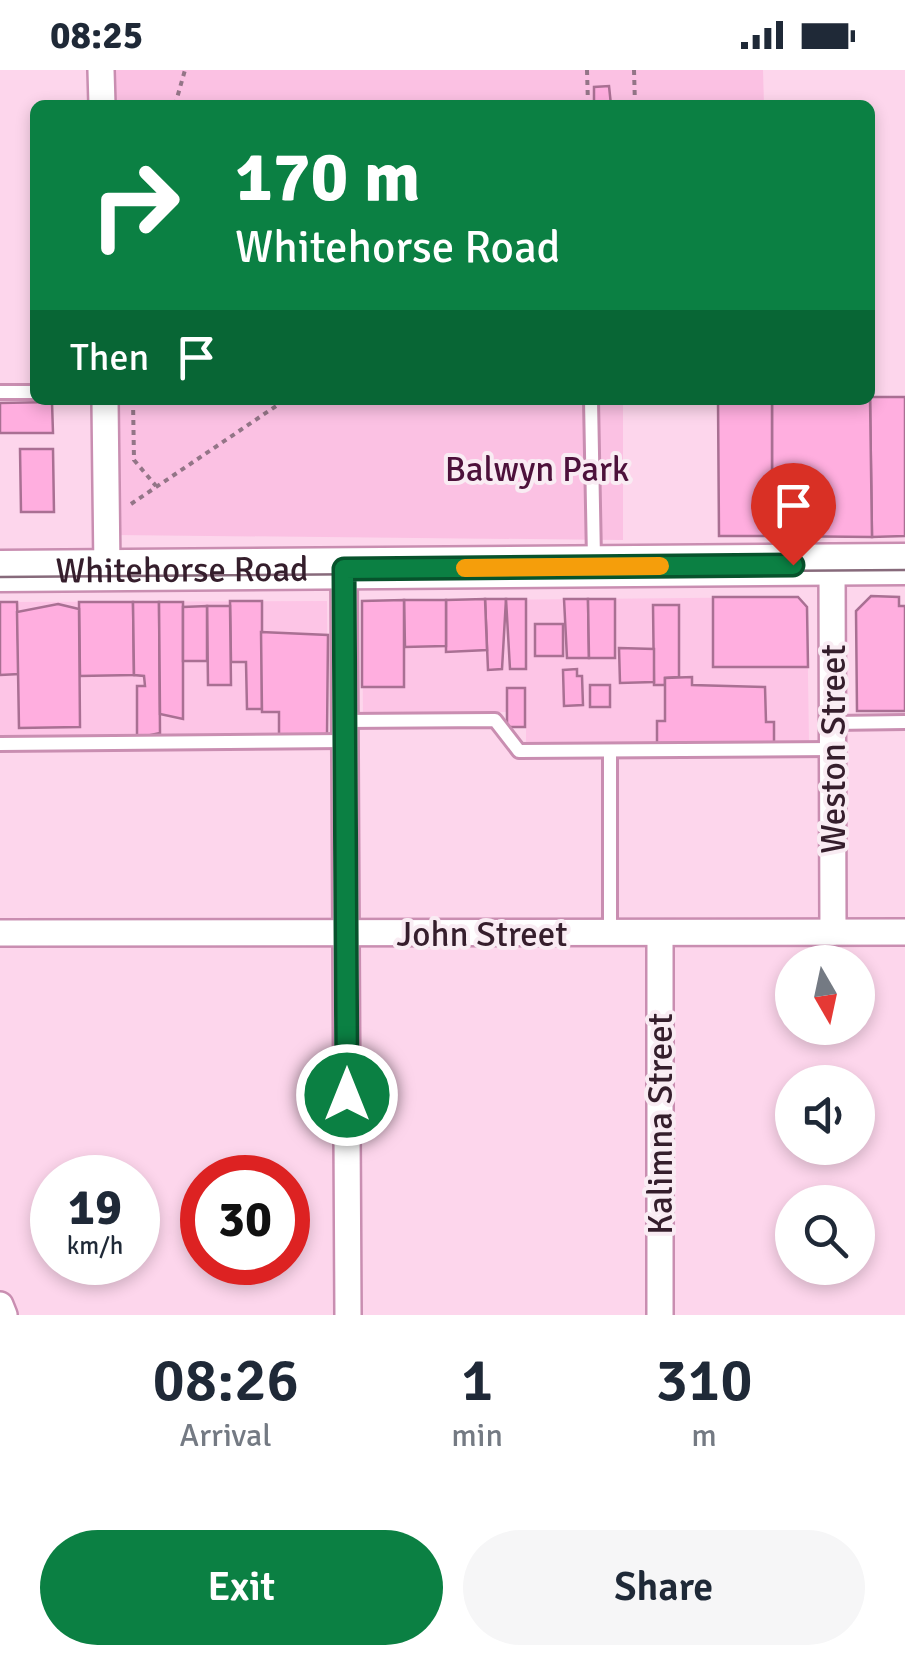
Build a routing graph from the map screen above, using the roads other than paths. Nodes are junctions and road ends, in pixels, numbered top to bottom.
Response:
1 (102, 70) edge
2 (102, 100) edge
3 (0, 392) edge
4 (30, 392) edge
5 (105, 405) edge
6 (591, 405) edge
7 (905, 564) edge
8 (832, 565) junction
9 (594, 567) junction
10 (344, 569) junction
11 (107, 570) junction
12 (0, 571) edge
13 (833, 722) junction
14 (905, 722) edge
15 (344, 731) junction
16 (0, 744) edge
17 (833, 749) junction
18 (610, 751) junction
19 (832, 932) junction
20 (905, 932) edge
21 (0, 933) edge
22 (346, 934) junction
23 (610, 934) junction
24 (660, 934) junction
25 (0, 1305) edge
26 (4, 1315) edge
27 (348, 1315) edge
28 (660, 1315) edge

1 - 2 street
3 - 4 lane
5 - 11 street
6 - 9 lane
7 - 8 main road, Whitehorse Road
8 - 9 main road, Whitehorse Road
8 - 13 street, Weston Street
9 - 10 main road, Whitehorse Road
10 - 11 main road, Whitehorse Road
10 - 15 street
11 - 12 main road, Whitehorse Road
13 - 14 lane
13 - 17 street, Weston Street
15 - 16 lane
15 - 18 lane
15 - 22 street
17 - 18 lane
17 - 19 street, Weston Street
18 - 23 lane
19 - 20 street, John Street
19 - 24 street, John Street
21 - 22 street, John Street
22 - 23 street, John Street
22 - 27 street
23 - 24 street, John Street
24 - 28 street, Kalimna Street
25 - 26 street

